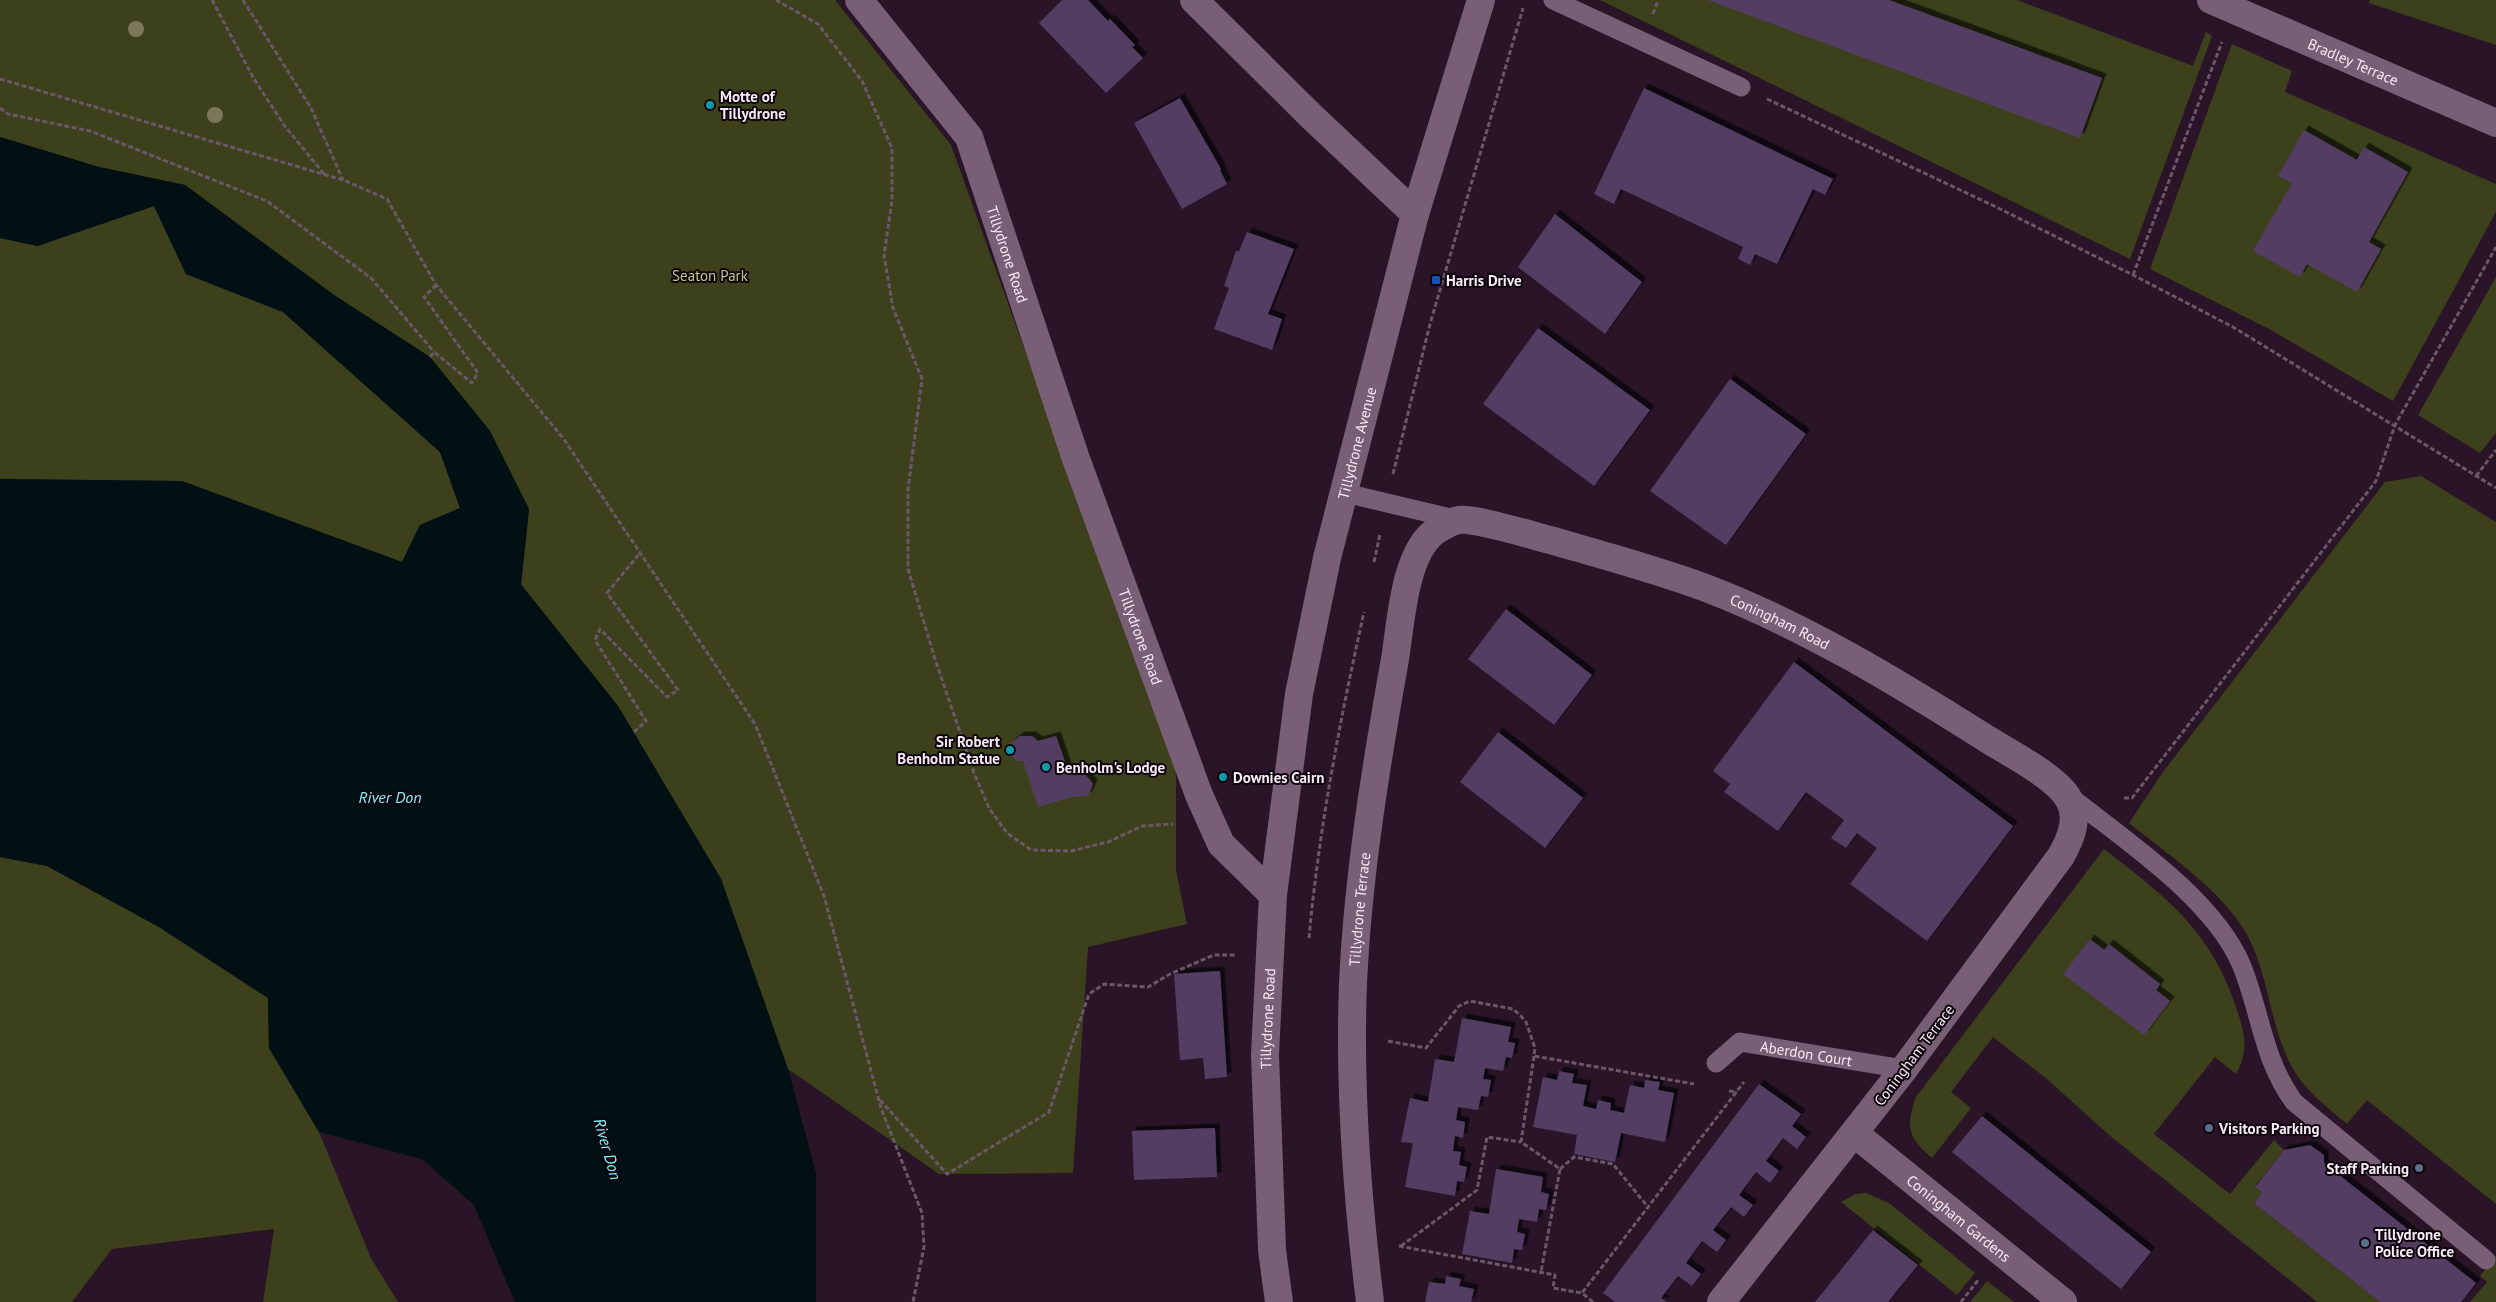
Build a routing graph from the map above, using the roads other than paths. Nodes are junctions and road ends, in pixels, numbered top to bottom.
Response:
1 (859, 0) edge
2 (1194, 0) edge
3 (1481, 0) edge
4 (1553, 0) edge
5 (2223, 5) edge
6 (1741, 87) road end
7 (2496, 123) edge
8 (1415, 214) junction
9 (1345, 493) junction
10 (1448, 525) junction
11 (2066, 794) junction
12 (1273, 895) junction
13 (1716, 1063) dead end
14 (1904, 1069) junction
15 (1854, 1133) junction
16 (2486, 1260) dead end
17 (1279, 1302) edge
18 (1370, 1302) edge
19 (1721, 1302) edge
20 (2063, 1302) edge

1 - 12 street, Tillydrone Road
2 - 8 street
3 - 8 street, Tillydrone Avenue
4 - 6 lane
5 - 7 street, Bradley Terrace
8 - 9 street, Tillydrone Avenue
9 - 10 lane, Coningham Road
9 - 12 street, Tillydrone Avenue
10 - 11 street, Coningham Road
10 - 18 street, Tillydrone Terrace
11 - 14 street, Coningham Terrace
11 - 16 lane
12 - 17 street, Tillydrone Road
13 - 14 lane, Aberdon Court
14 - 15 street, Coningham Terrace
15 - 19 street, Coningham Terrace
15 - 20 street, Coningham Gardens

